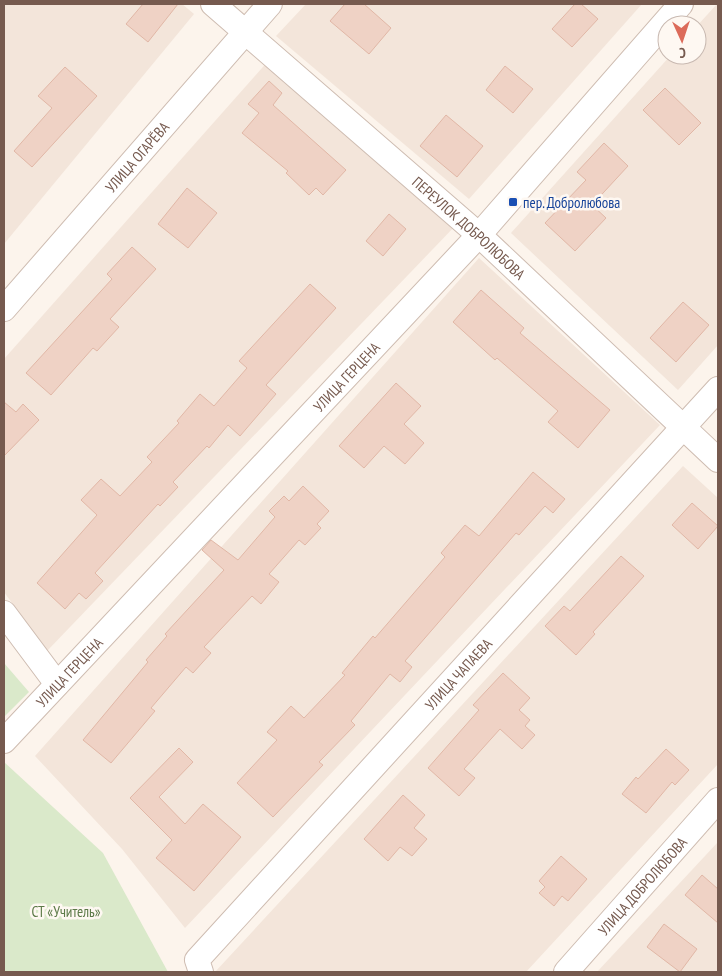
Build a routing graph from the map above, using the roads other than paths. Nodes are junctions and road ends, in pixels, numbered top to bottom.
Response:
1 (213, 4) edge
2 (270, 4) edge
3 (681, 4) edge
4 (244, 32) junction
5 (478, 235) junction
6 (4, 309) edge
7 (718, 388) edge
8 (683, 428) junction
9 (718, 460) edge
10 (4, 613) edge
11 (57, 684) junction
12 (4, 741) edge
13 (718, 800) edge
14 (199, 966) edge
15 (566, 972) edge

1 - 4 street, ПЕРЕУЛОК ДОБРОЛЮБОВА
2 - 4 street, УЛИЦА ОГАРЁВА
3 - 5 street, УЛИЦА ГЕРЦЕНА
4 - 5 street, ПЕРЕУЛОК ДОБРОЛЮБОВА
4 - 6 street, УЛИЦА ОГАРЁВА
5 - 8 street, ПЕРЕУЛОК ДОБРОЛЮБОВА
5 - 11 street, УЛИЦА ГЕРЦЕНА
7 - 8 street, УЛИЦА ЧАПАЕВА
8 - 9 street, ПЕРЕУЛОК ДОБРОЛЮБОВА
8 - 14 street, УЛИЦА ЧАПАЕВА
10 - 11 street
11 - 12 street, УЛИЦА ГЕРЦЕНА
13 - 15 street, УЛИЦА ДОБРОЛЮБОВА

